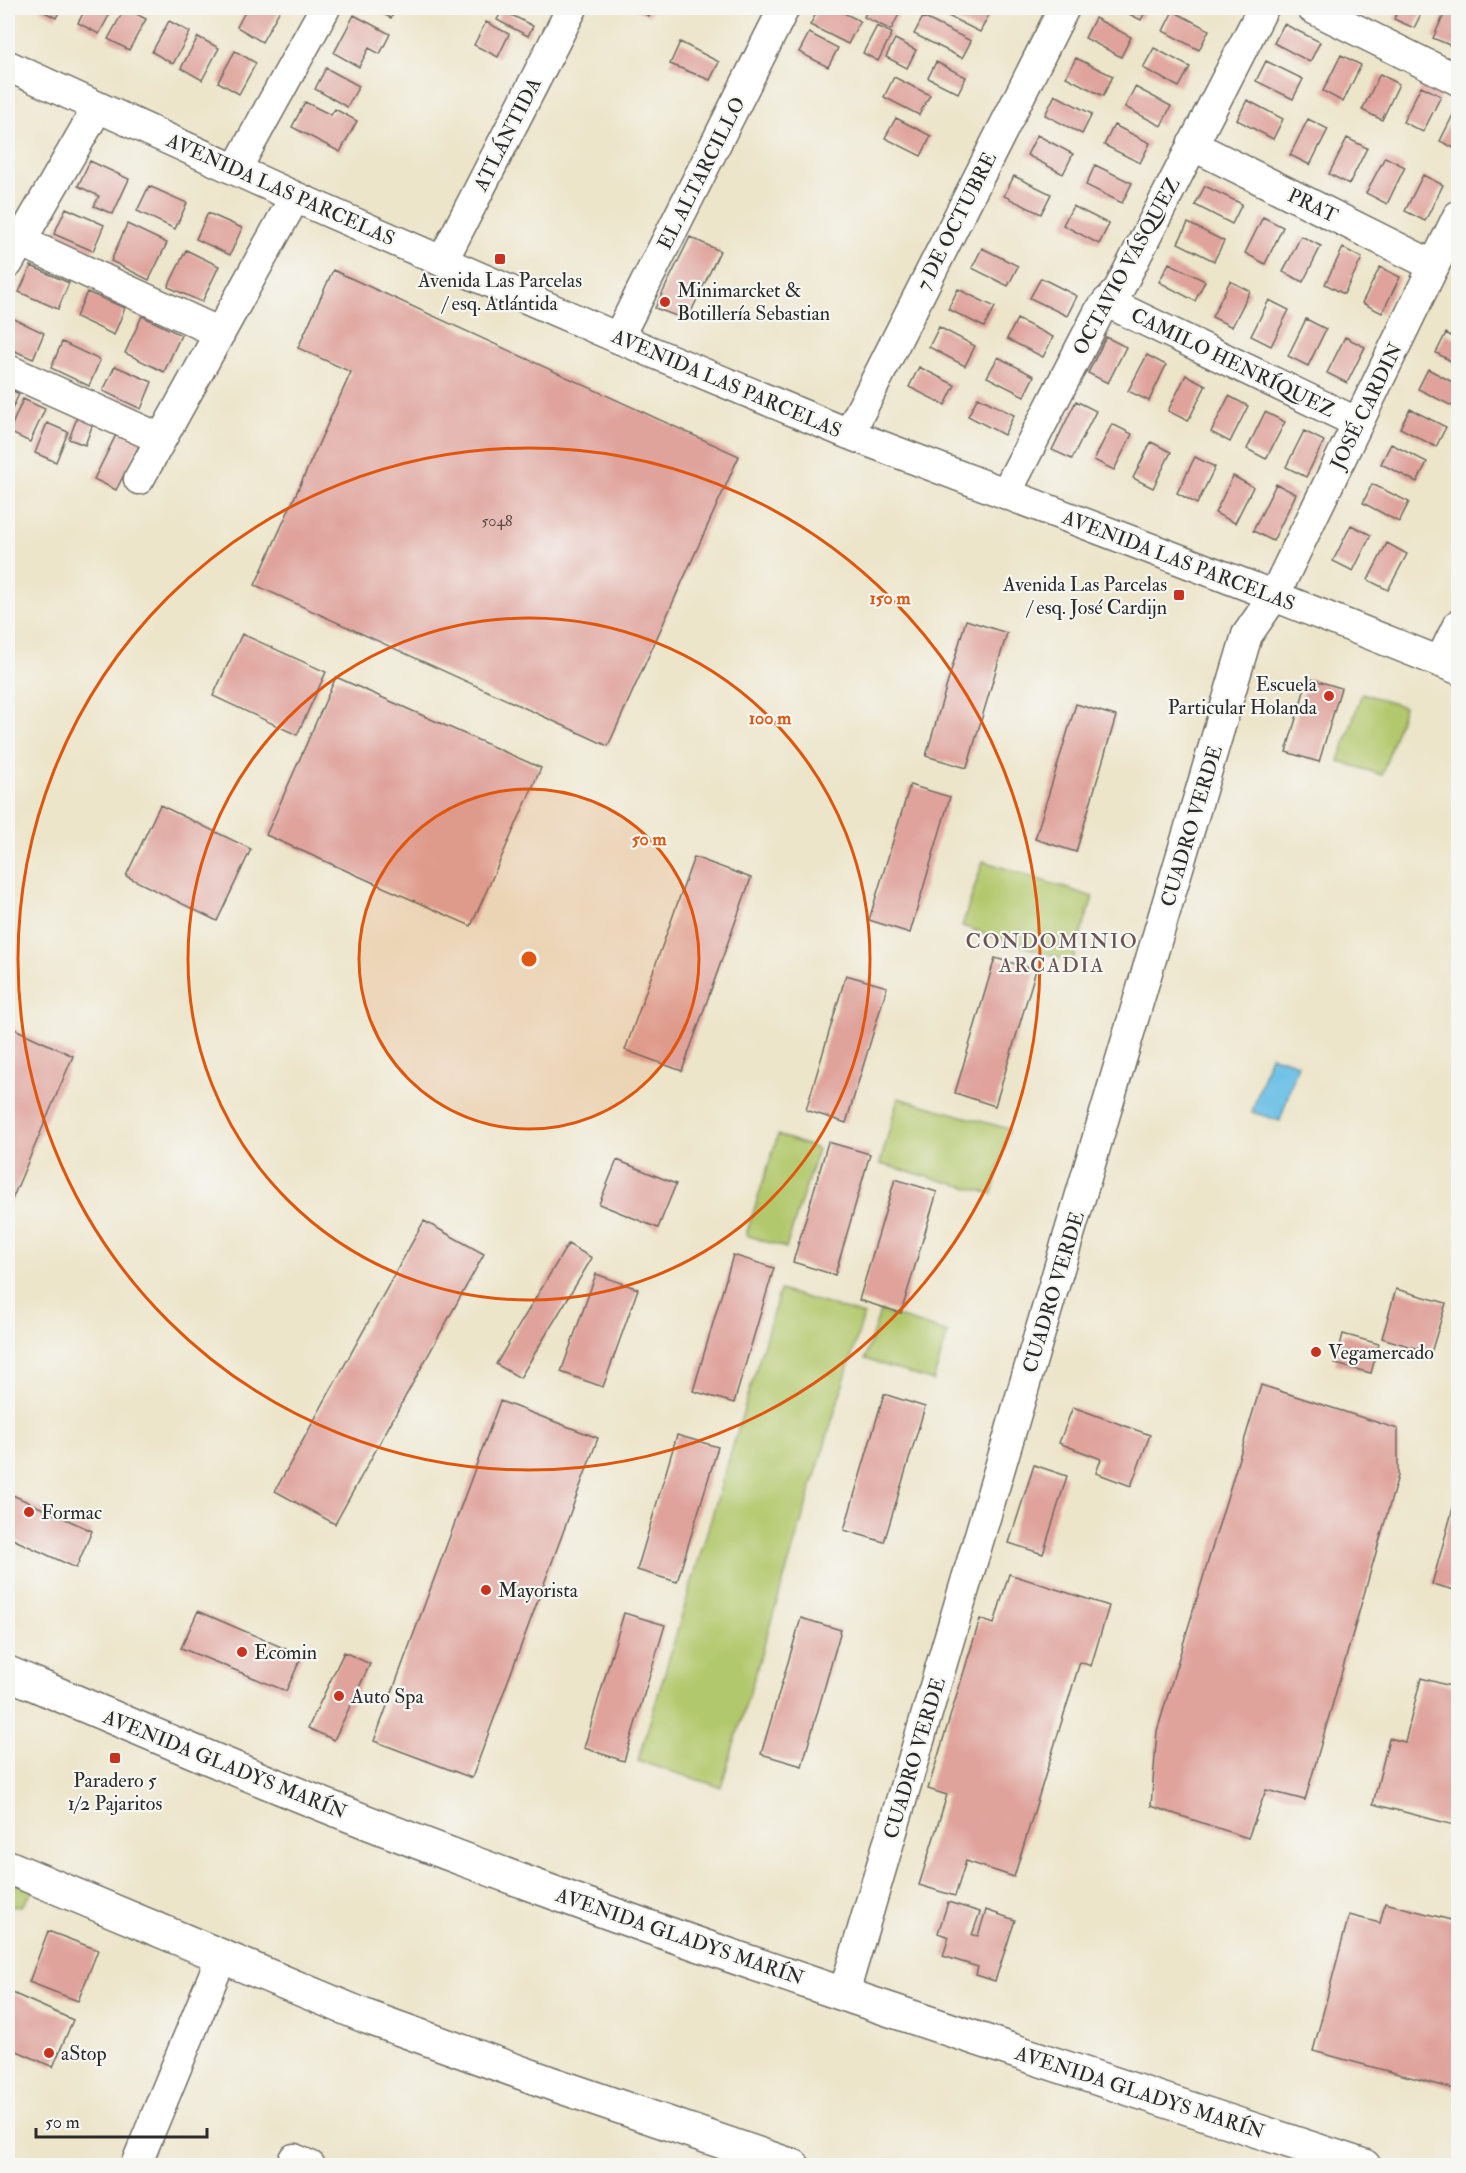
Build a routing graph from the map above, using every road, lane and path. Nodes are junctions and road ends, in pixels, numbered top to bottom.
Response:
1 (325, 8) edge
2 (573, 8) edge
3 (784, 8) edge
4 (1064, 8) edge
5 (1263, 8) edge
6 (1312, 8) edge
7 (8, 66) edge
8 (1458, 80) edge
9 (98, 107) junction
10 (1192, 145) junction
11 (236, 169) junction
12 (295, 196) junction
13 (1458, 216) edge
14 (14, 252) edge
15 (443, 260) junction
16 (1434, 266) junction
17 (1107, 302) junction
18 (220, 333) junction
19 (618, 338) junction
20 (8, 370) edge
21 (1358, 423) junction
22 (849, 434) junction
23 (161, 439) junction
24 (139, 479) dead end
25 (1006, 493) junction
26 (1274, 596) junction
27 (1458, 625) edge
28 (1449, 665) edge
29 (8, 1673) edge
30 (8, 1867) edge
31 (221, 1958) junction
32 (844, 1994) junction
33 (138, 2166) edge
34 (291, 2166) edge
35 (310, 2166) edge
36 (793, 2166) edge
37 (1364, 2166) edge

1 - 11 street
2 - 15 street, ATLÁNTIDA
3 - 19 street, EL ALTARCILLO
4 - 22 street, 7 DE OCTUBRE
5 - 10 street, OCTAVIO VÁSQUEZ
6 - 8 street
7 - 9 street, AVENIDA LAS PARCELAS
9 - 11 street, AVENIDA LAS PARCELAS
9 - 14 street
10 - 16 street, PRAT
10 - 17 street, OCTAVIO VÁSQUEZ
11 - 12 street, AVENIDA LAS PARCELAS
12 - 15 street, AVENIDA LAS PARCELAS
12 - 18 street
13 - 16 street, JOSÉ CARDIN
14 - 18 street
15 - 19 street, AVENIDA LAS PARCELAS
16 - 21 street, JOSÉ CARDIN
17 - 21 street, CAMILO HENRÍQUEZ
17 - 25 street, OCTAVIO VÁSQUEZ
18 - 23 street
19 - 22 street, AVENIDA LAS PARCELAS
20 - 23 street
21 - 26 street, JOSÉ CARDIN
22 - 25 street, AVENIDA LAS PARCELAS
23 - 24 street
25 - 26 street, AVENIDA LAS PARCELAS
26 - 28 street, AVENIDA LAS PARCELAS
26 - 32 street, CUADRO VERDE
27 - 28 street
29 - 32 main road, AVENIDA GLADYS MARÍN
30 - 31 main road
31 - 33 street
31 - 36 main road
32 - 37 main road, AVENIDA GLADYS MARÍN
34 - 35 street

